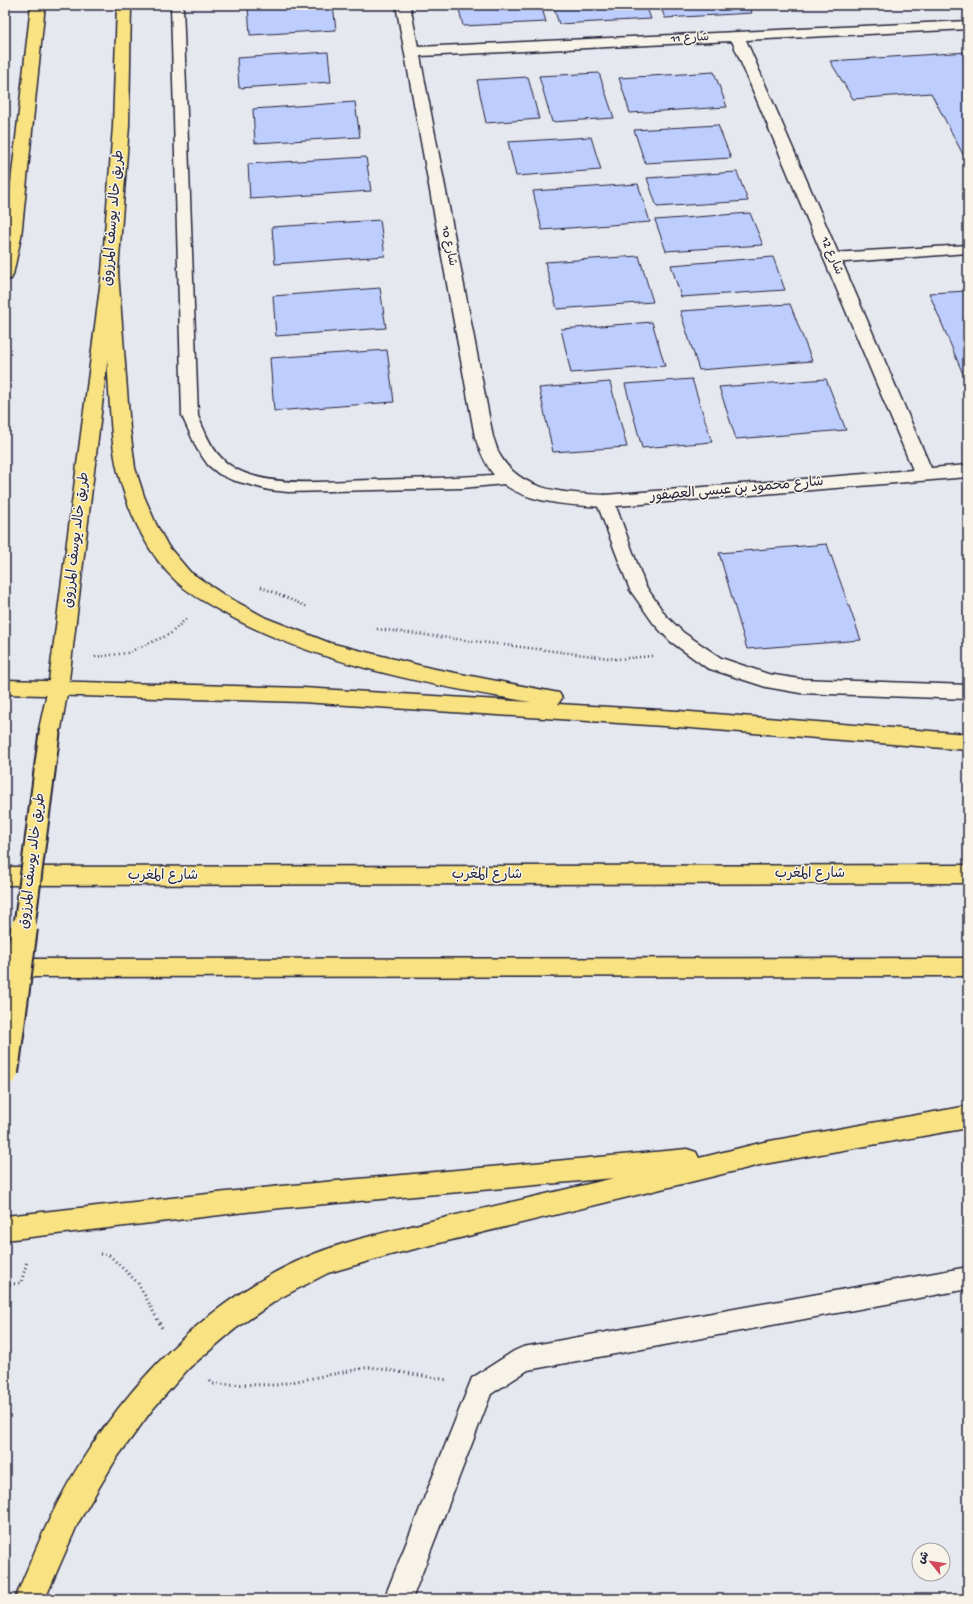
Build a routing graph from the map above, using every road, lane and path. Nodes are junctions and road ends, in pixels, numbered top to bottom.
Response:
1 (38, 5) edge
2 (124, 5) edge
3 (177, 5) edge
4 (403, 5) edge
5 (968, 25) edge
6 (738, 37) junction
7 (412, 52) junction
8 (968, 249) edge
9 (832, 258) junction
10 (110, 272) junction
11 (5, 275) edge
12 (968, 471) edge
13 (924, 474) junction
14 (510, 479) junction
15 (605, 501) junction
16 (210, 596) junction
17 (313, 610) dead end
18 (373, 629) dead end
19 (697, 652) junction
20 (62, 657) junction
21 (5, 687) edge
22 (58, 688) junction
23 (968, 692) edge
24 (678, 719) junction
25 (968, 742) edge
26 (968, 874) edge
27 (5, 876) edge
28 (968, 967) edge
29 (5, 968) edge
30 (5, 1072) edge
31 (968, 1117) edge
32 (764, 1153) junction
33 (5, 1228) edge
34 (968, 1278) edge
35 (30, 1599) edge
36 (398, 1599) edge

1 - 11 main road
2 - 10 main road, طريق خالد يوسف المرزوق
3 - 14 lane
4 - 7 street, شارع 10
5 - 6 street, شارع 11
6 - 7 street, شارع 11
6 - 9 street, شارع 12
7 - 14 street, شارع 10
8 - 9 lane
9 - 13 street, شارع 12
10 - 16 main road
10 - 20 main road, طريق خالد يوسف المرزوق
12 - 13 street, شارع محمود بن عيسى العصفور
13 - 15 street, شارع محمود بن عيسى العصفور
14 - 15 street, شارع محمود بن عيسى العصفور
15 - 19 lane
16 - 17 path
16 - 20 path
16 - 24 main road
18 - 19 path
19 - 23 lane
20 - 22 main road, طريق خالد يوسف المرزوق
21 - 22 main road
22 - 24 main road
22 - 30 main road, طريق خالد يوسف المرزوق, bridge
24 - 25 main road
26 - 27 main road, شارع المغرب
28 - 29 main road
31 - 32 main road
32 - 33 main road
32 - 35 main road
34 - 36 lane

